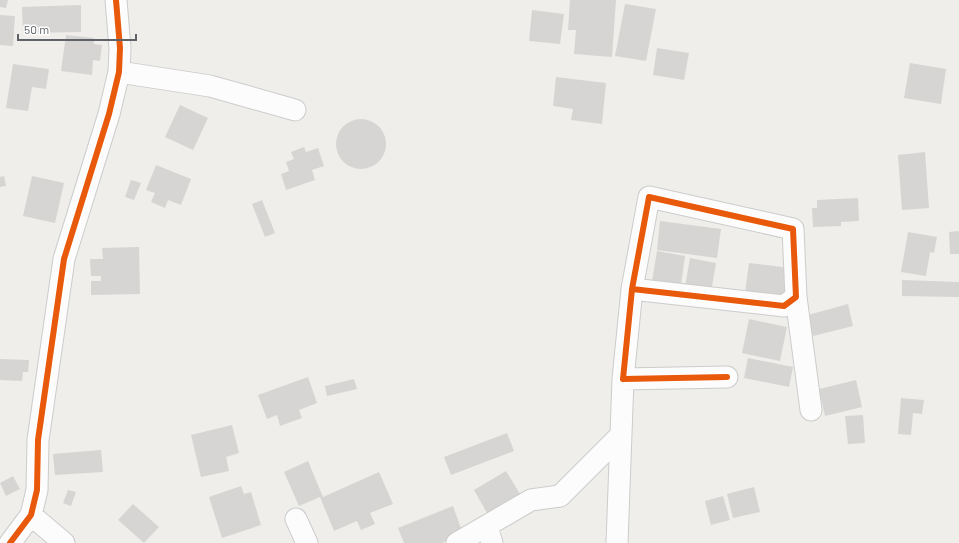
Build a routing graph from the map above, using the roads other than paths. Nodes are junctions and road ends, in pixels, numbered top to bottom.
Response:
1 (116, 0) edge
2 (119, 72) junction
3 (295, 110) dead end
4 (632, 289) junction
5 (796, 297) junction
6 (727, 377) dead end
7 (623, 379) junction
8 (811, 410) dead end
9 (621, 435) junction
10 (31, 515) junction
11 (296, 519) dead end
12 (489, 534) edge
13 (10, 543) edge
14 (64, 543) edge
15 (307, 543) edge
16 (458, 543) edge
17 (616, 543) edge

1 - 2 street
2 - 3 street
2 - 10 street
4 - 5 street
4 - 5 street
4 - 7 street
5 - 8 street
6 - 7 street
7 - 9 street
9 - 12 street
9 - 17 street
10 - 13 street
10 - 14 street
11 - 15 street
12 - 16 street

